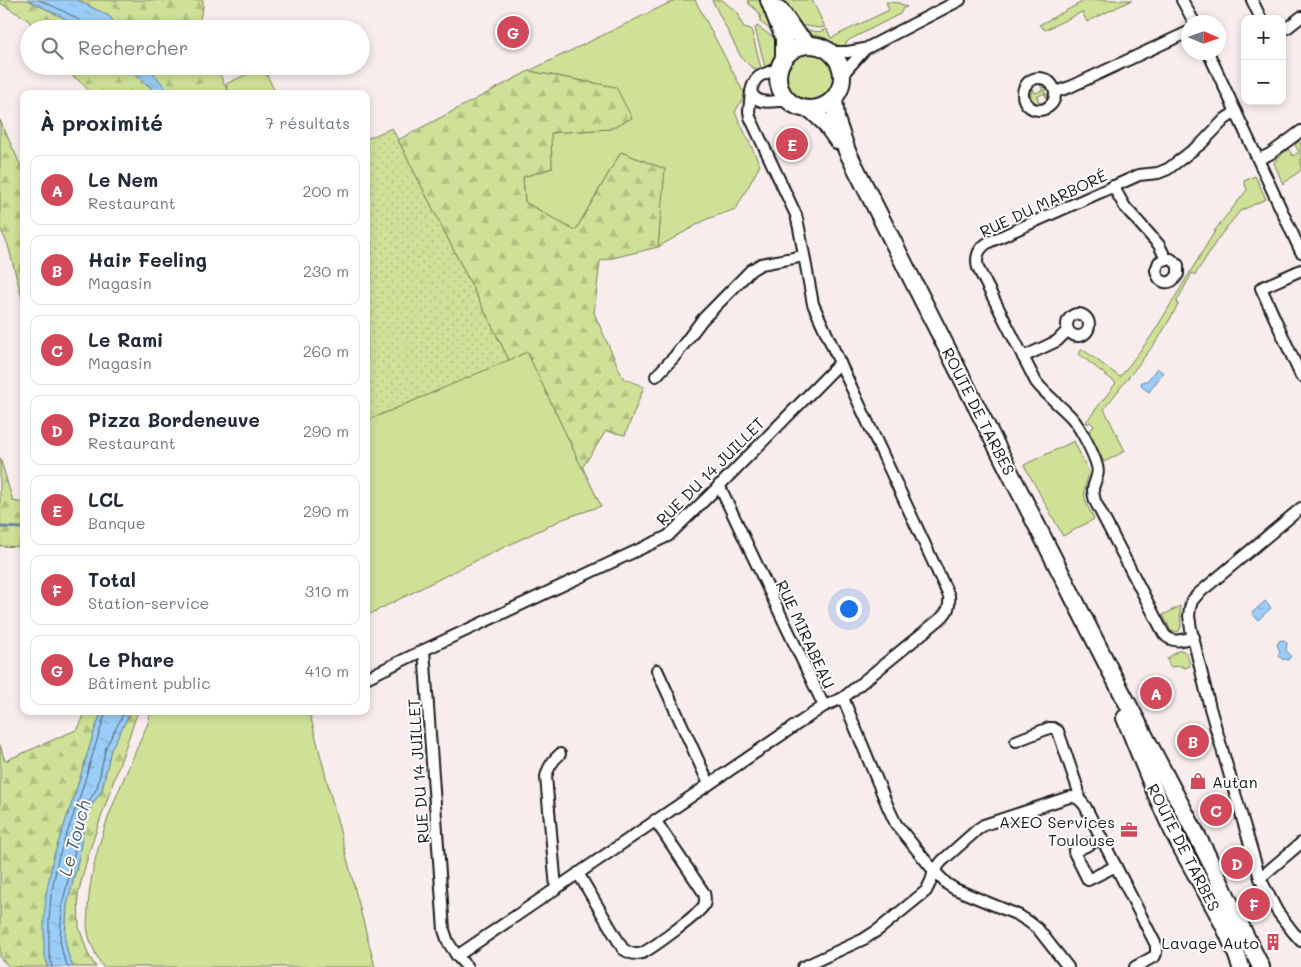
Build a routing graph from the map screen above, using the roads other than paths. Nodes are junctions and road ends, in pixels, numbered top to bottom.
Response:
1 (768, 0) edge
2 (774, 0) edge
3 (960, 0) edge
4 (1182, 0) edge
5 (1252, 0) edge
6 (1190, 15) edge
7 (1259, 15) edge
8 (1301, 17) edge
9 (1286, 28) edge
10 (1181, 35) edge
11 (809, 45) junction
12 (865, 49) junction
13 (830, 52) junction
14 (1212, 60) edge
15 (782, 63) junction
16 (842, 75) junction
17 (752, 92) junction
18 (1055, 92) dead end
19 (834, 98) junction
20 (789, 101) junction
21 (764, 102) junction
22 (810, 109) junction
23 (1236, 112) junction
24 (753, 124) junction
25 (1301, 131) edge
26 (847, 151) junction
27 (1259, 159) junction
28 (1113, 186) junction
29 (1301, 252) edge
30 (804, 256) junction
31 (1166, 259) dead end
32 (1301, 270) edge
33 (1068, 330) dead end
34 (1023, 357) junction
35 (840, 363) junction
36 (656, 376) dead end
37 (1301, 376) edge
38 (719, 486) junction
39 (1301, 508) edge
40 (1194, 637) junction
41 (424, 650) junction
42 (657, 670) dead end
43 (1110, 670) junction
44 (370, 676) edge
45 (843, 698) junction
46 (824, 706) junction
47 (1016, 741) dead end
48 (560, 754) dead end
49 (709, 784) junction
50 (1079, 798) junction
51 (654, 820) junction
52 (1102, 838) junction
53 (1301, 842) edge
54 (1116, 866) junction
55 (934, 871) junction
56 (578, 873) junction
57 (1260, 878) junction
58 (556, 888) junction
59 (1301, 941) edge
60 (457, 956) junction
61 (467, 967) edge
62 (803, 967) edge
63 (1068, 967) edge
64 (1136, 967) edge
65 (1241, 967) edge
66 (1261, 967) edge

1 - 15 main road
2 - 11 main road
3 - 12 street
4 - 6 street
5 - 7 street
8 - 9 street
10 - 18 street
11 - 13 main road
11 - 15 main road
12 - 13 street
12 - 16 street
13 - 16 main road
14 - 23 street
15 - 17 street
15 - 20 main road
16 - 19 main road
17 - 21 street
17 - 24 street
19 - 22 main road
19 - 26 main road, ROUTE DE TARBES
20 - 21 street
20 - 22 main road
21 - 24 street
22 - 26 main road, ROUTE DE TARBES
23 - 27 street
23 - 28 street, RUE DU MARBORÉ
24 - 30 street
25 - 27 street
26 - 43 main road, ROUTE DE TARBES
27 - 29 street
28 - 31 street
28 - 34 street, RUE DU MARBORÉ
30 - 35 street
30 - 36 street
32 - 37 street
33 - 34 street
34 - 40 street, RUE DU MARBORÉ
35 - 38 street, RUE DU 14 JUILLET
35 - 45 street
38 - 41 street, RUE DU 14 JUILLET
38 - 46 street, RUE MIRABEAU
39 - 40 street
40 - 57 street
41 - 44 street
41 - 60 street, RUE DU 14 JUILLET
42 - 49 street
43 - 65 main road, ROUTE DE TARBES
43 - 66 main road, ROUTE DE TARBES
45 - 46 street, RUE MIRABEAU
45 - 55 street, RUE MIRABEAU
46 - 49 street
47 - 50 street
48 - 58 street
49 - 51 street
50 - 52 street
50 - 55 street
51 - 56 street
51 - 56 street
52 - 54 street
52 - 54 street
53 - 57 street
54 - 64 street
55 - 62 street
55 - 63 street, RUE MIRABEAU
56 - 58 street
57 - 59 street
58 - 60 street
60 - 61 street, RUE DU 14 JUILLET

